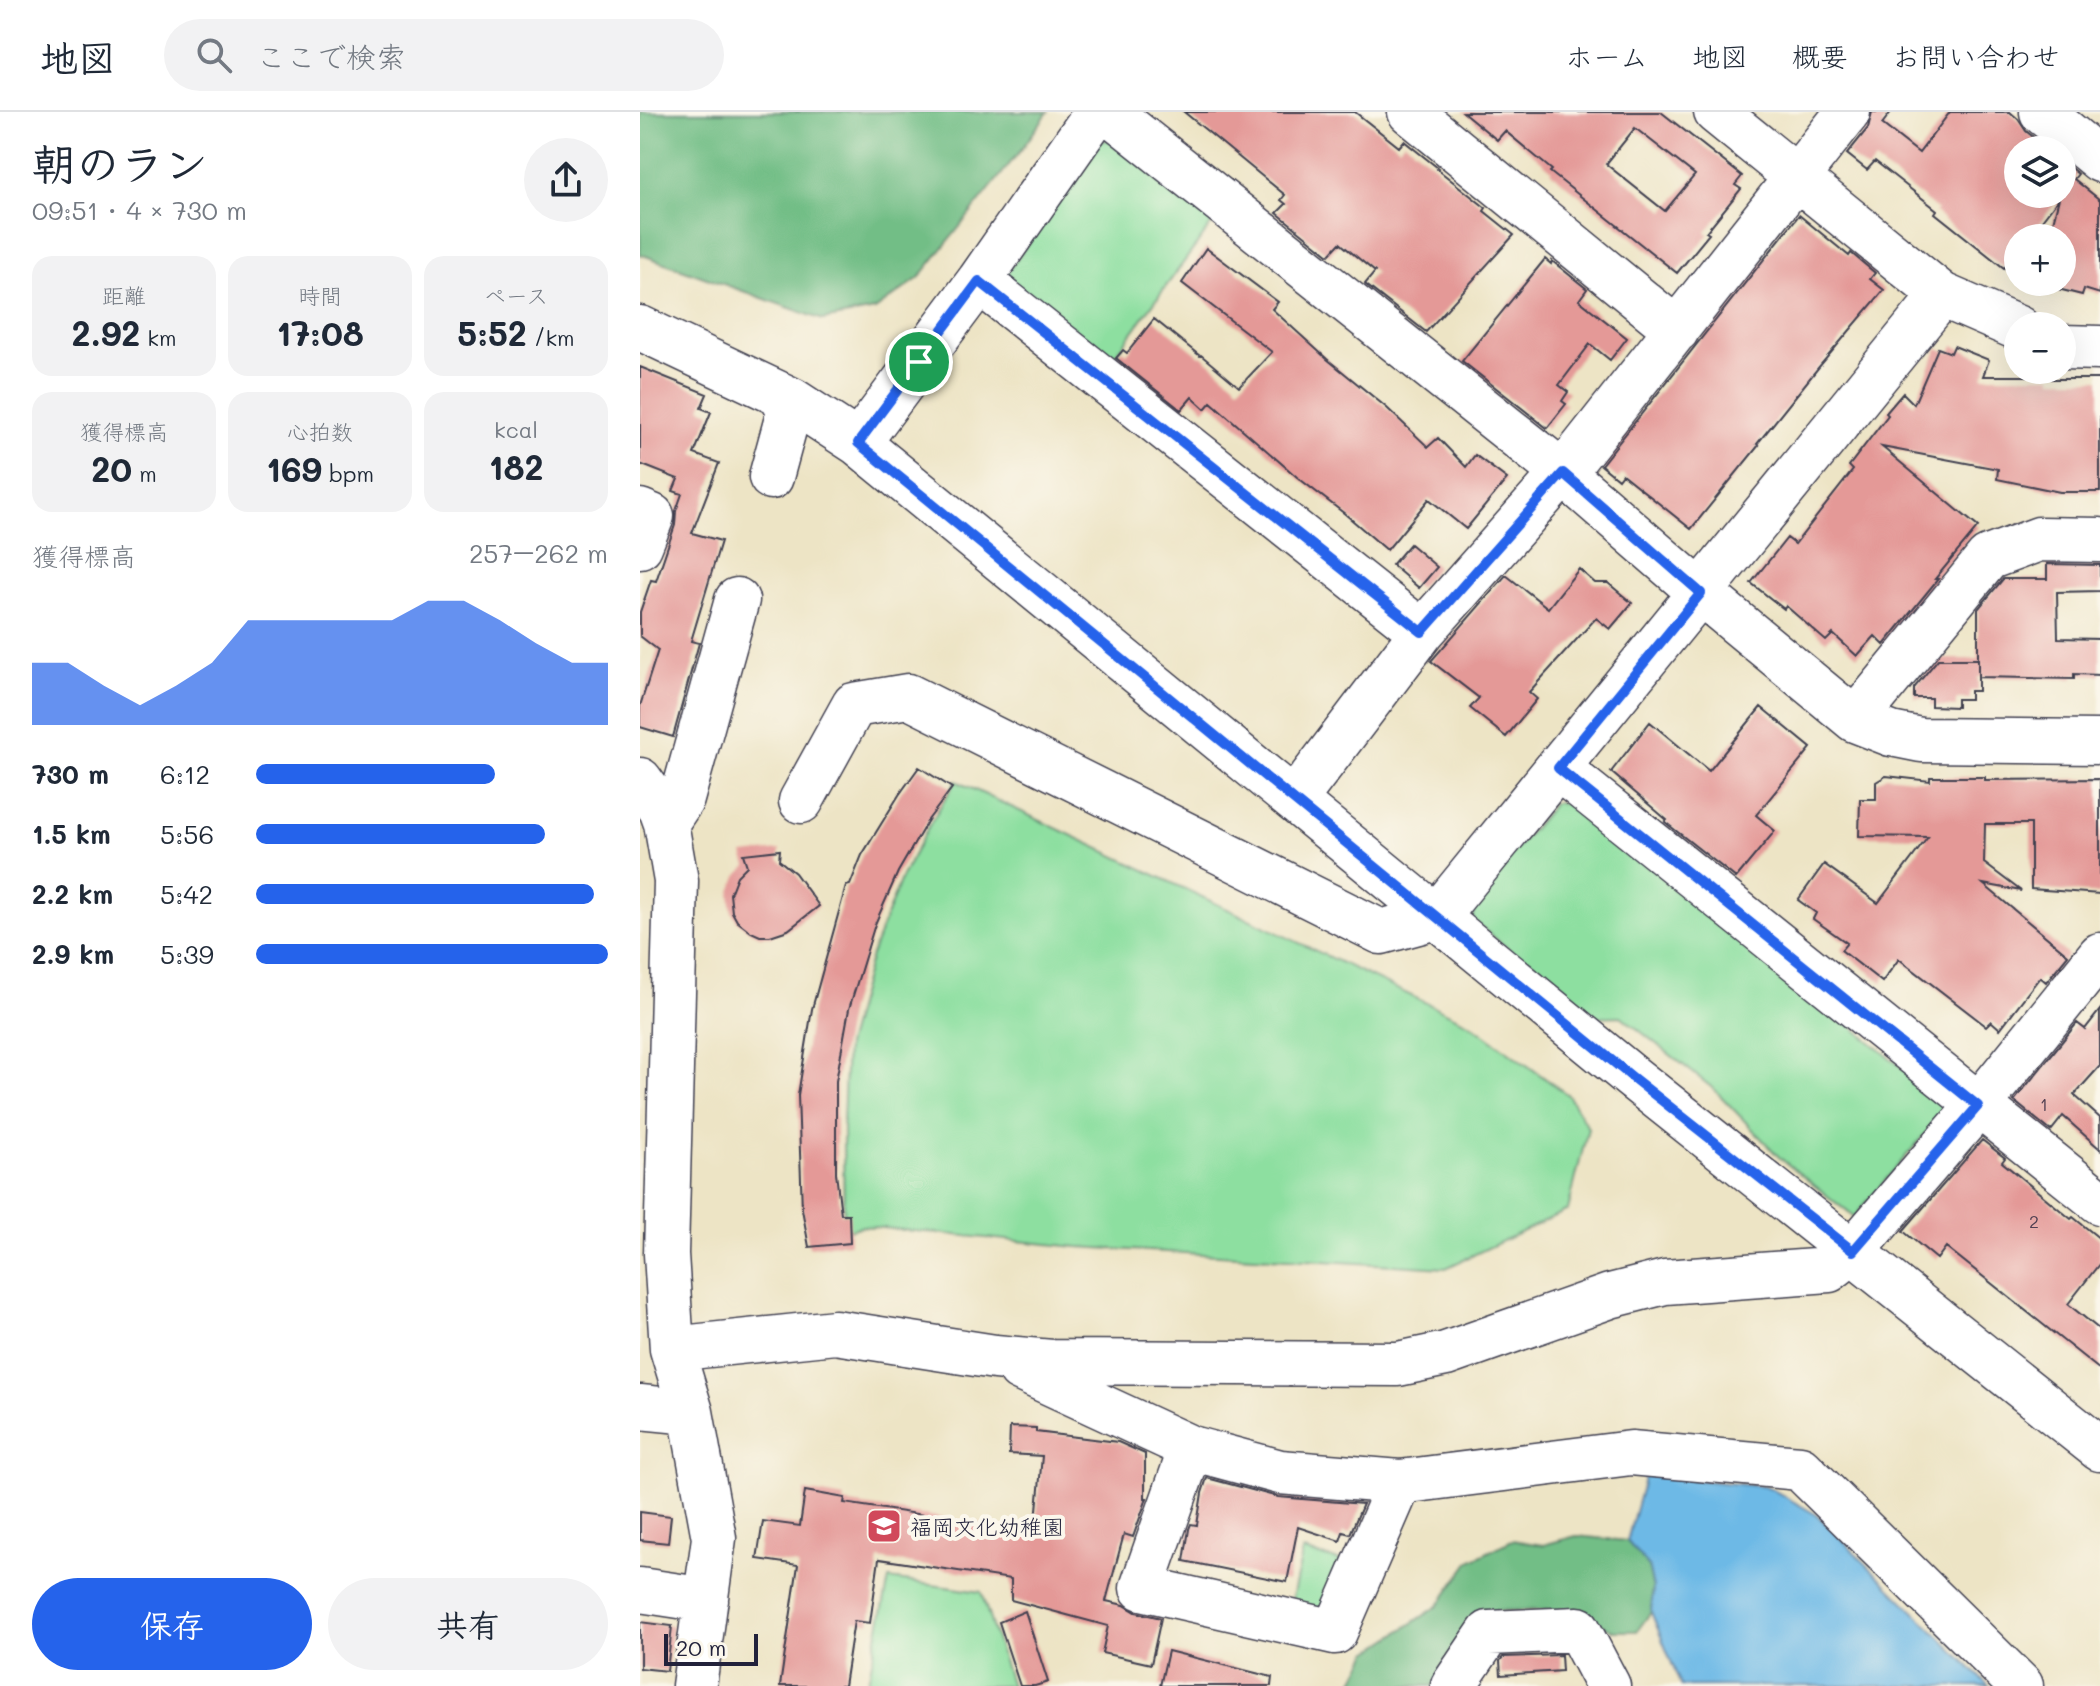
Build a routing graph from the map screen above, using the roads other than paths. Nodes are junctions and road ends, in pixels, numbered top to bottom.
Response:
1 (1097, 112) edge
2 (1109, 112) edge
3 (1410, 112) edge
4 (1716, 112) edge
5 (1848, 112) edge
6 (2042, 112) edge
7 (2100, 160) edge
8 (1797, 177) junction
9 (979, 281) junction
10 (1942, 295) junction
11 (2004, 322) edge
12 (640, 328) edge
13 (1677, 330) junction
14 (2076, 347) edge
15 (2100, 348) edge
16 (792, 400) junction
17 (858, 443) junction
18 (1563, 473) junction
19 (771, 477) dead end
20 (640, 511) edge
21 (2100, 540) edge
22 (640, 546) edge
23 (1701, 593) junction
24 (737, 600) dead end
25 (1422, 632) junction
26 (1855, 720) junction
27 (2100, 742) edge
28 (1558, 768) junction
29 (1295, 799) junction
30 (801, 801) dead end
31 (652, 807) edge
32 (1436, 917) junction
33 (2100, 955) edge
34 (1978, 1106) junction
35 (2100, 1202) edge
36 (1853, 1251) junction
37 (672, 1349) junction
38 (995, 1357) junction
39 (640, 1407) edge
40 (691, 1412) junction
41 (1191, 1448) junction
42 (2100, 1449) edge
43 (1400, 1482) junction
44 (640, 1590) edge
45 (706, 1600) junction
46 (694, 1686) edge
47 (1453, 1686) edge
48 (1608, 1686) edge
49 (2021, 1686) edge

1 - 9 street
2 - 18 street
3 - 13 street
4 - 8 street
5 - 8 street
6 - 7 street
8 - 10 street
8 - 13 street
9 - 17 street
9 - 25 street
10 - 11 street
10 - 23 street
12 - 16 street
13 - 18 street
14 - 15 street
16 - 17 street
16 - 19 street
17 - 29 street
18 - 23 street
18 - 25 street
20 - 22 street
21 - 26 street
23 - 26 street
23 - 28 street
24 - 31 street
25 - 29 street
26 - 27 street
28 - 32 street
28 - 34 street
29 - 32 street
30 - 32 street
31 - 37 street
32 - 36 street
33 - 34 street
34 - 35 street
34 - 36 street
36 - 38 street
36 - 42 street
37 - 38 street
37 - 40 street
38 - 41 street
39 - 40 street
40 - 45 street
41 - 43 street
41 - 43 street
43 - 49 street
44 - 45 street
45 - 46 street
47 - 48 street

